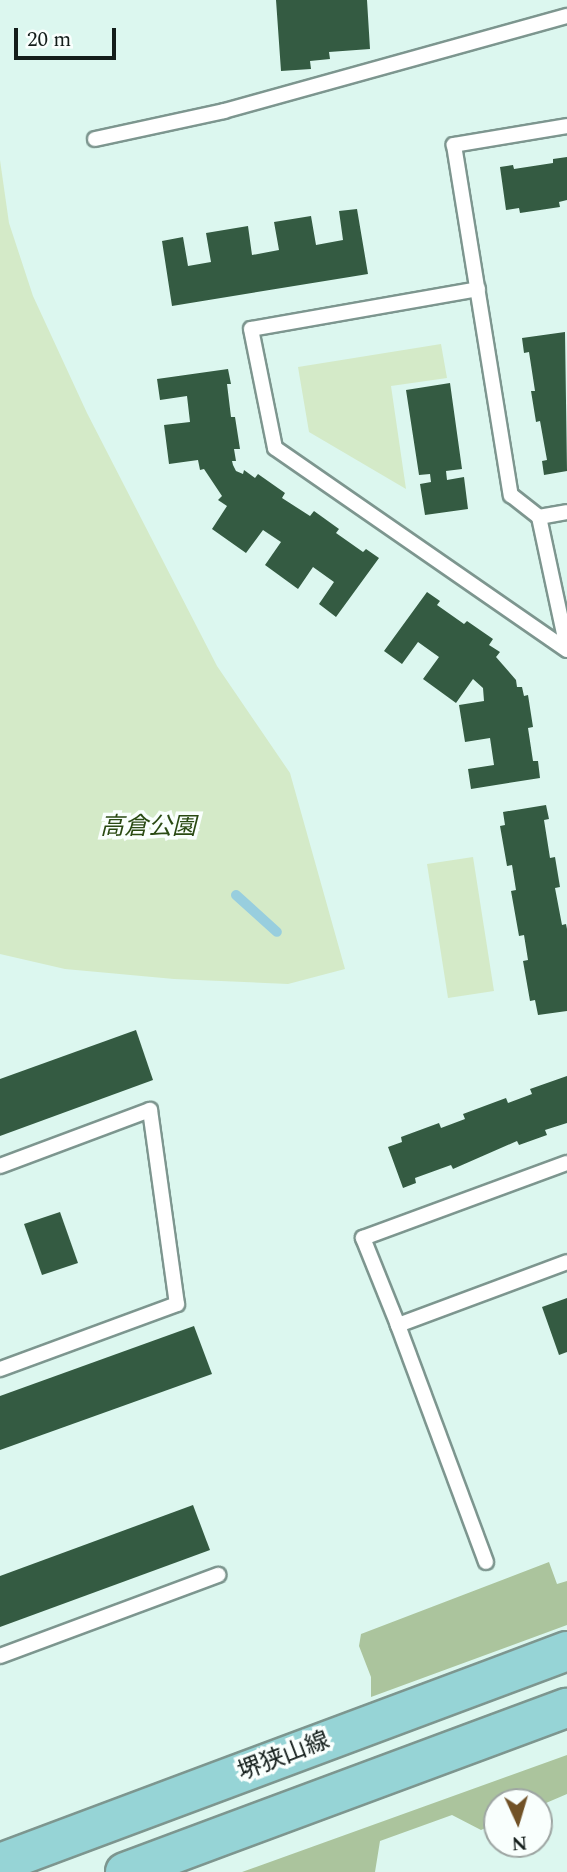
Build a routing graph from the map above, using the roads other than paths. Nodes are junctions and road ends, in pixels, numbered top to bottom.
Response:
1 (567, 16) edge
2 (567, 126) edge
3 (95, 139) dead end
4 (478, 289) junction
5 (567, 512) edge
6 (539, 517) junction
7 (567, 649) edge
8 (567, 1163) edge
9 (0, 1166) edge
10 (567, 1262) edge
11 (398, 1325) junction
12 (0, 1369) edge
13 (486, 1563) dead end
14 (218, 1575) dead end
15 (567, 1651) edge
16 (0, 1656) edge
17 (567, 1708) edge
18 (0, 1863) edge
19 (125, 1872) edge

1 - 3 lane
2 - 4 lane
4 - 6 lane
4 - 7 lane
5 - 6 lane
6 - 7 lane
8 - 11 lane
9 - 12 lane
10 - 11 lane
11 - 13 lane
14 - 16 lane
15 - 18 main road, 堺狭山線
17 - 19 main road

